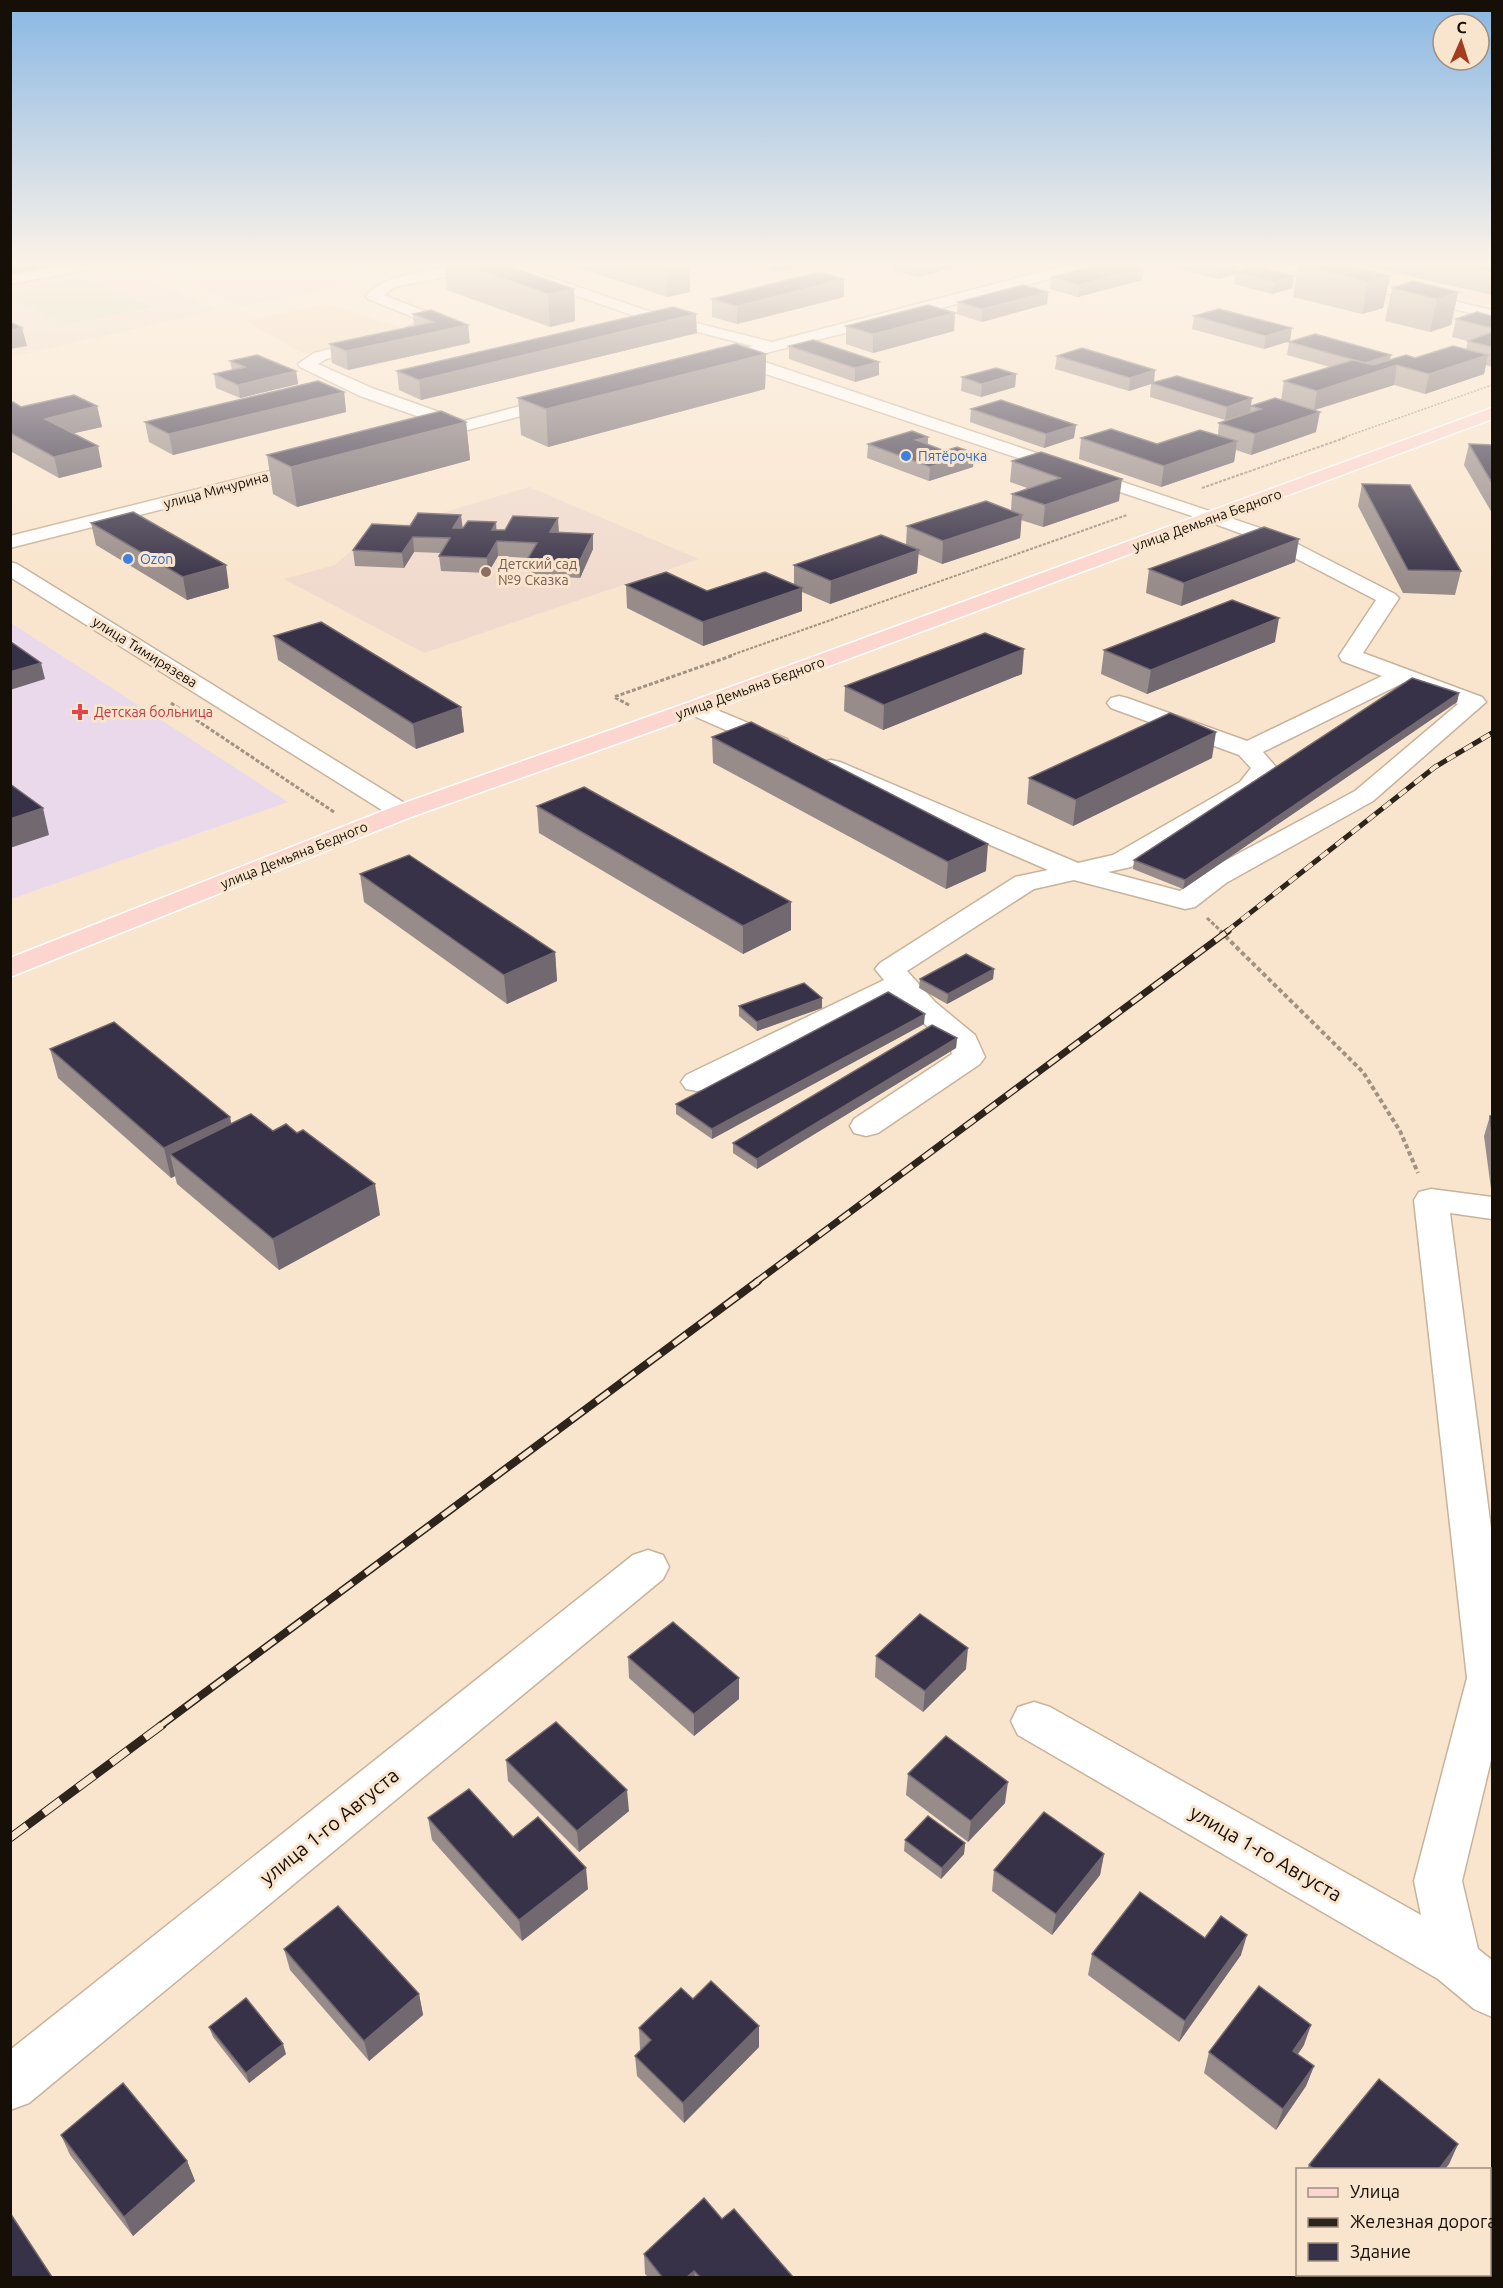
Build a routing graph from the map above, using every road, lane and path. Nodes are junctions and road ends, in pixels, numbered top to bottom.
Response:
1 (323, 372) edge
2 (778, 372) edge
3 (575, 397) edge
4 (1492, 413) edge
5 (463, 426) junction
6 (406, 441) edge
7 (326, 462) edge
8 (1214, 517) junction
9 (10, 542) edge
10 (12, 571) edge
11 (1402, 675) junction
12 (167, 700) dead end
13 (1119, 703) dead end
14 (695, 708) junction
15 (1248, 750) junction
16 (402, 812) junction
17 (360, 829) junction
18 (1076, 872) junction
19 (1185, 901) junction
20 (10, 968) edge
21 (902, 982) junction
22 (697, 1082) dead end
23 (866, 1126) dead end
24 (1431, 1200) junction
25 (1492, 1208) edge
26 (648, 1567) dead end
27 (1034, 1720) dead end
28 (1474, 1977) edge
29 (10, 2084) edge

1 - 5 street
2 - 8 street
3 - 5 street
4 - 8 main road, улица Демьяна Бедного
5 - 6 street
7 - 9 street, улица Мичурина
8 - 11 street
8 - 14 main road, улица Демьяна Бедного
10 - 16 street, улица Тимирязева
11 - 15 street
11 - 19 street
12 - 17 path
13 - 15 street
14 - 16 main road, улица Демьяна Бедного
14 - 18 street
15 - 18 street
16 - 17 main road, улица Демьяна Бедного
17 - 20 main road, улица Демьяна Бедного
18 - 19 street
18 - 21 street
19 - 24 path
21 - 22 street
21 - 23 street
24 - 25 street
24 - 28 street
26 - 29 street, улица 1-го Августа
27 - 28 street, улица 1-го Августа

